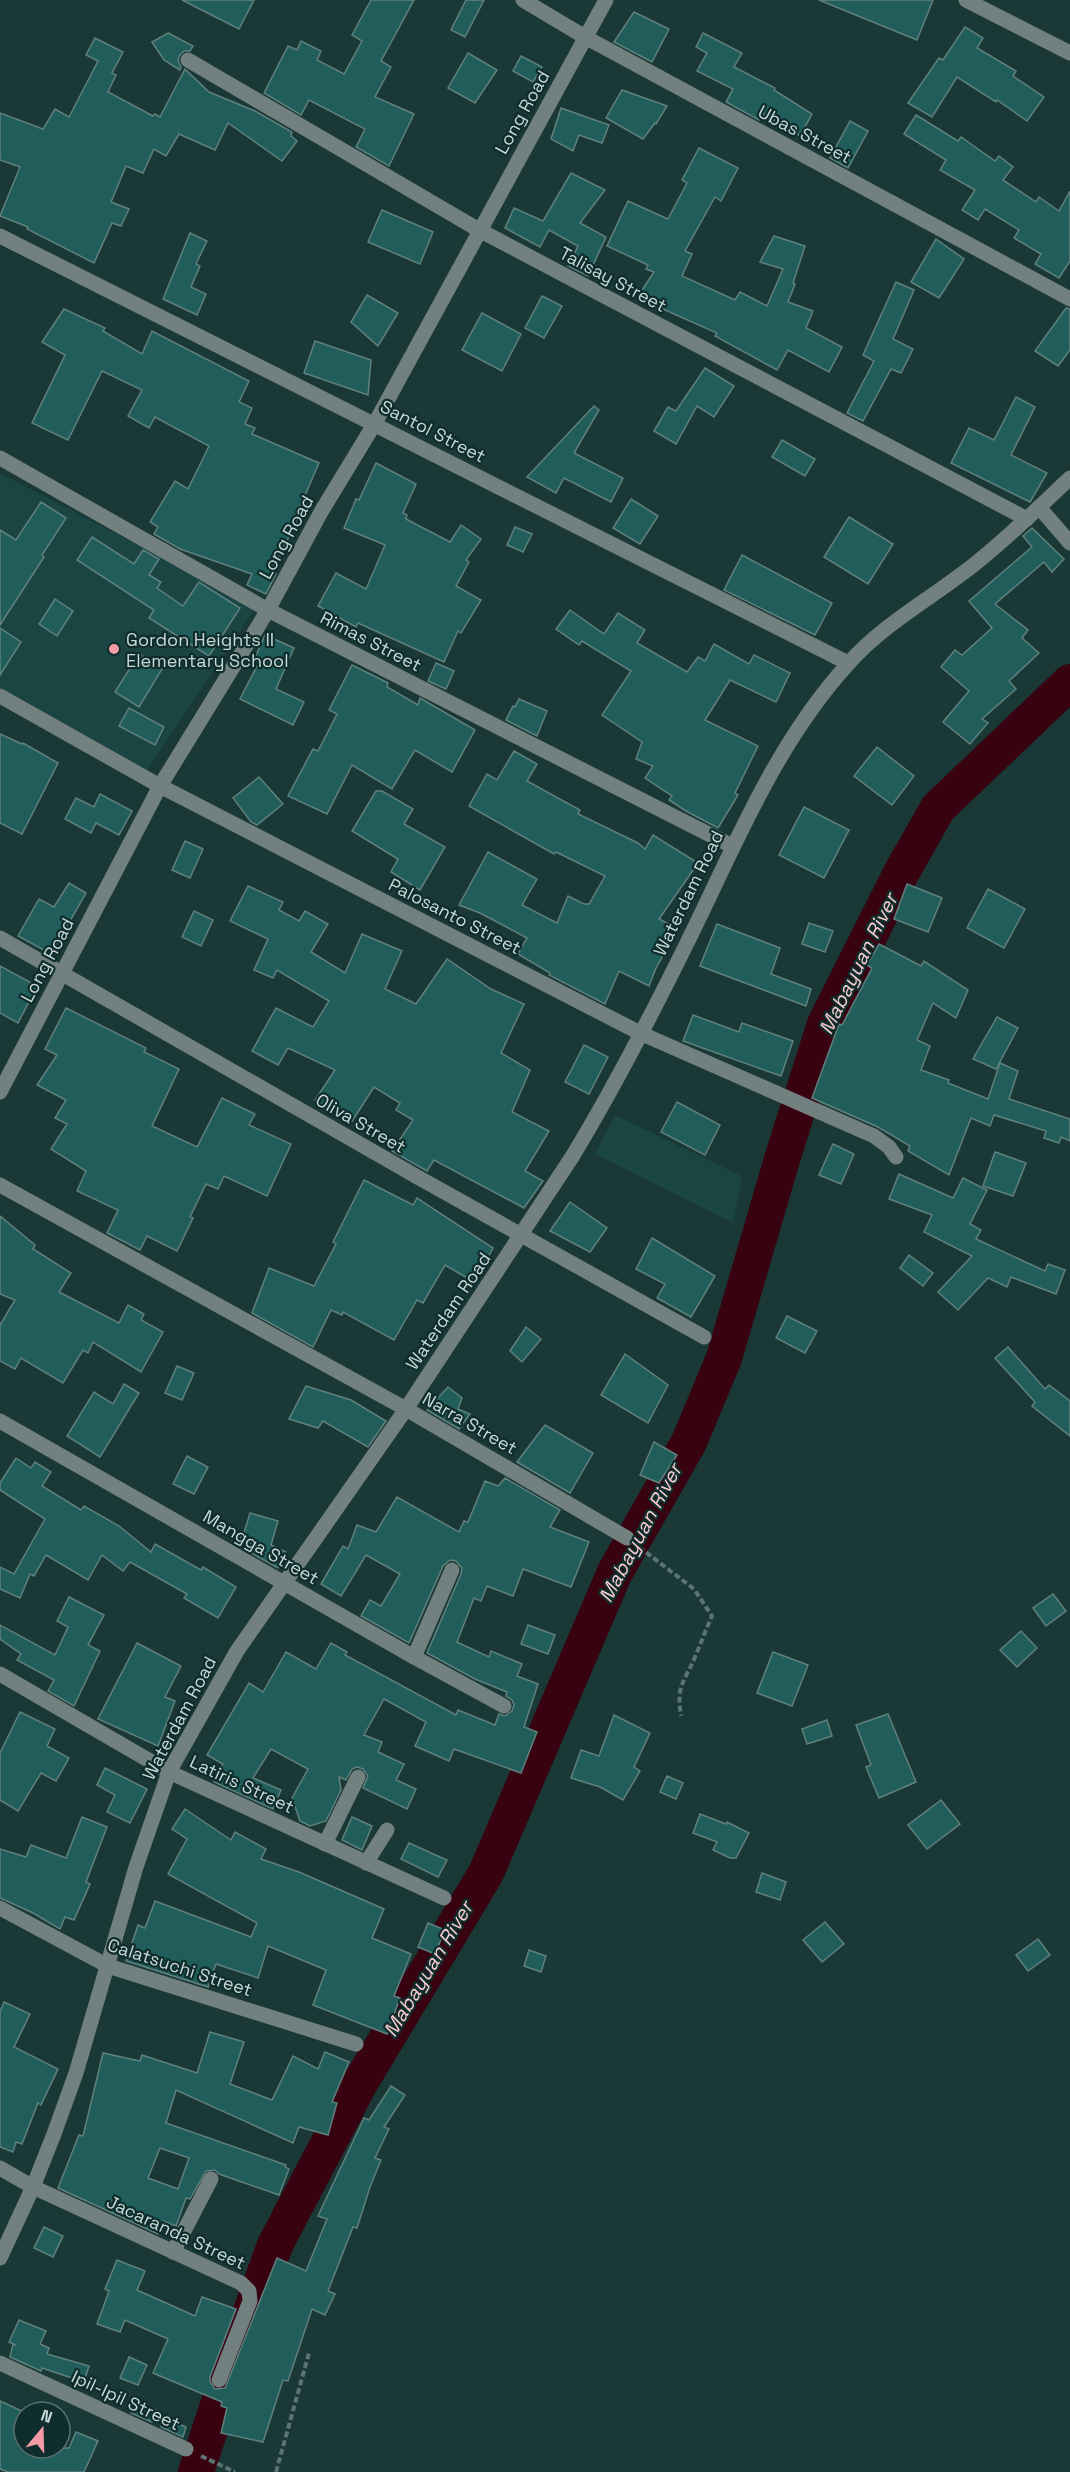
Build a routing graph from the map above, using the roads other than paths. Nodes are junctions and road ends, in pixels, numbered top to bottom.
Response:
1 (523, 0) edge
2 (606, 0) edge
3 (966, 0) edge
4 (585, 37) junction
5 (1070, 53) edge
6 (188, 60) dead end
7 (479, 230) junction
8 (0, 236) edge
9 (1070, 299) edge
10 (375, 423) junction
11 (0, 458) edge
12 (1070, 478) edge
13 (1039, 507) junction
14 (1027, 519) junction
15 (1070, 543) edge
16 (268, 610) junction
17 (848, 663) junction
18 (0, 696) edge
19 (160, 786) junction
20 (732, 846) junction
21 (0, 938) edge
22 (62, 975) junction
23 (640, 1033) junction
24 (0, 1092) edge
25 (896, 1157) dead end
26 (0, 1185) edge
27 (522, 1235) junction
28 (704, 1337) dead end
29 (406, 1409) junction
30 (0, 1421) edge
31 (627, 1538) road end
32 (452, 1570) dead end
33 (285, 1582) junction
34 (414, 1657) junction
35 (0, 1674) edge
36 (504, 1706) dead end
37 (169, 1772) junction
38 (358, 1777) dead end
39 (387, 1830) dead end
40 (325, 1844) junction
41 (366, 1863) junction
42 (444, 1898) dead end
43 (0, 1908) edge
44 (108, 1966) junction
45 (356, 2044) dead end
46 (0, 2168) edge
47 (211, 2179) dead end
48 (33, 2187) junction
49 (173, 2252) junction
50 (0, 2258) edge
51 (0, 2363) edge
52 (219, 2380) dead end
53 (186, 2449) road end

1 - 4 street, Ubas Street
2 - 4 street, Long Road
3 - 5 street
4 - 7 street, Long Road
4 - 9 street, Ubas Street
6 - 7 street, Talisay Street
7 - 10 street, Long Road
7 - 14 street, Talisay Street
8 - 10 street, Santol Street
10 - 16 street, Long Road
10 - 17 street, Santol Street
11 - 16 street, Rimas Street
12 - 13 street, Waterdam Road
13 - 14 street, Waterdam Road
13 - 15 street
14 - 17 street, Waterdam Road
16 - 19 street, Long Road
16 - 20 street, Rimas Street
17 - 20 street, Waterdam Road
18 - 19 street, Palosanto Street
19 - 22 street, Long Road
19 - 23 street, Palosanto Street
20 - 23 street, Waterdam Road
21 - 22 street, Oliva Street
22 - 24 street, Long Road
22 - 27 street, Oliva Street
23 - 25 street, Palosanto Street
23 - 27 street, Waterdam Road
26 - 29 street, Narra Street
27 - 28 street, Oliva Street
27 - 29 street, Waterdam Road
29 - 31 street, Narra Street
29 - 33 street, Waterdam Road
30 - 33 street, Mangga Street
32 - 34 street
33 - 34 street, Mangga Street
33 - 37 street, Waterdam Road
34 - 36 street, Mangga Street
35 - 37 street, Latiris Street
37 - 40 street, Latiris Street
37 - 44 street, Waterdam Road
38 - 40 street
39 - 41 street
40 - 41 street, Latiris Street
41 - 42 street, Latiris Street
43 - 44 street, Calatsuchi Street
44 - 45 street, Calatsuchi Street
44 - 48 street, Waterdam Road
46 - 48 street, Jacaranda Street
47 - 49 street
48 - 49 street, Jacaranda Street
48 - 50 street, Waterdam Road
49 - 52 street, Jacaranda Street
51 - 53 street, Ipil-Ipil Street

